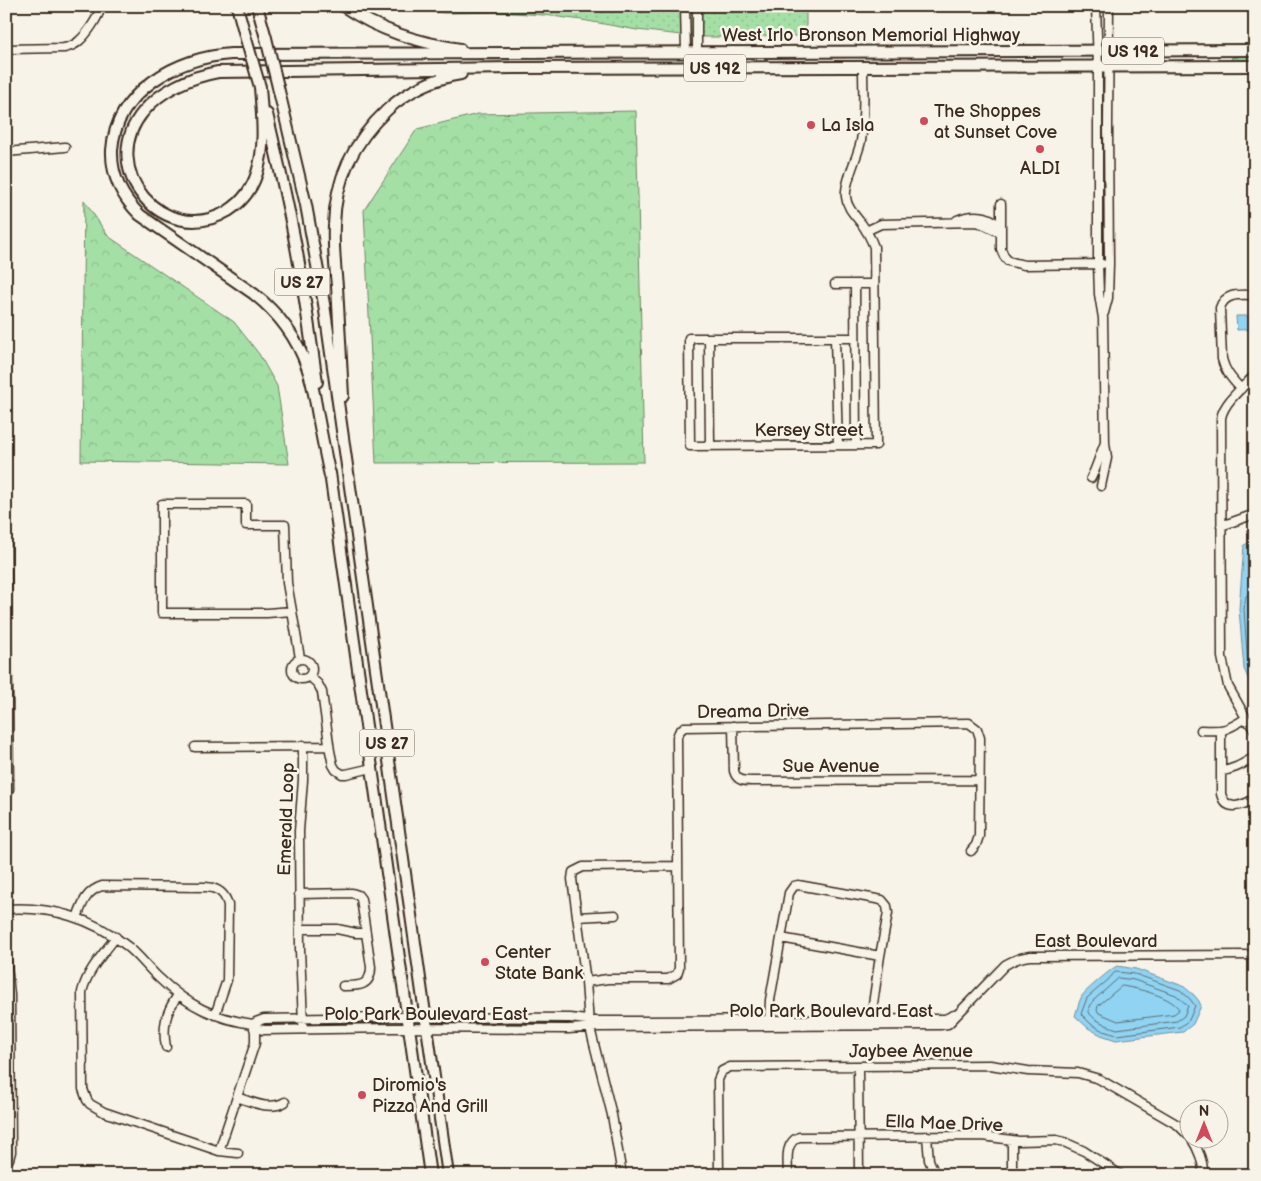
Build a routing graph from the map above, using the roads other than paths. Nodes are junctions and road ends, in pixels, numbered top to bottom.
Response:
1 (101, 6) edge
2 (237, 6) edge
3 (257, 6) edge
4 (343, 6) edge
5 (685, 6) edge
6 (696, 6) edge
7 (1096, 6) edge
8 (1110, 6) edge
9 (6, 49) edge
10 (1255, 50) edge
11 (1098, 51) junction
12 (1108, 51) junction
13 (686, 52) junction
14 (697, 52) junction
15 (733, 52) junction
16 (892, 52) junction
17 (488, 53) junction
18 (1103, 66) junction
19 (1255, 66) edge
20 (863, 67) junction
21 (514, 68) junction
22 (650, 68) junction
23 (688, 68) junction
24 (260, 86) junction
25 (1098, 125) junction
26 (1108, 125) junction
27 (65, 147) dead end
28 (6, 152) edge
29 (1098, 180) junction
30 (1108, 180) junction
31 (1002, 204) dead end
32 (866, 231) junction
33 (1000, 232) junction
34 (1098, 264) junction
35 (1109, 264) junction
36 (835, 284) dead end
37 (855, 284) junction
38 (874, 284) junction
39 (1255, 295) edge
40 (1103, 318) junction
41 (709, 338) junction
42 (835, 338) junction
43 (856, 338) junction
44 (1255, 375) edge
45 (1242, 389) junction
46 (1104, 442) junction
47 (838, 445) junction
48 (856, 445) junction
49 (710, 446) junction
50 (346, 457) junction
51 (1091, 478) dead end
52 (331, 480) junction
53 (1101, 486) dead end
54 (6, 510) edge
55 (1255, 514) edge
56 (1221, 526) junction
57 (292, 611) junction
58 (300, 658) junction
59 (309, 676) junction
60 (1246, 718) junction
61 (733, 726) junction
62 (1201, 730) dead end
63 (1221, 731) junction
64 (1255, 731) edge
65 (303, 746) junction
66 (329, 746) junction
67 (195, 747) dead end
68 (1255, 756) edge
69 (372, 768) junction
70 (1221, 771) junction
71 (980, 780) junction
72 (6, 797) edge
73 (1255, 798) edge
74 (971, 851) dead end
75 (678, 866) junction
76 (299, 894) junction
77 (6, 909) edge
78 (615, 915) dead end
79 (77, 918) junction
80 (578, 918) junction
81 (300, 929) junction
82 (366, 933) junction
83 (116, 937) junction
84 (781, 938) junction
85 (6, 955) edge
86 (1255, 955) edge
87 (880, 956) junction
88 (586, 982) junction
89 (343, 986) dead end
90 (178, 995) junction
91 (960, 1012) joint
92 (215, 1016) junction
93 (407, 1017) junction
94 (425, 1017) junction
95 (303, 1018) junction
96 (352, 1018) junction
97 (769, 1023) junction
98 (871, 1023) junction
99 (253, 1024) junction
100 (590, 1024) junction
101 (353, 1029) junction
102 (409, 1029) junction
103 (427, 1029) junction
104 (264, 1030) junction
105 (303, 1030) junction
106 (255, 1039) junction
107 (166, 1047) dead end
108 (858, 1066) junction
109 (236, 1097) junction
110 (285, 1102) dead end
111 (1178, 1125) edge
112 (858, 1136) junction
113 (927, 1136) junction
114 (1012, 1140) junction
115 (1197, 1148) edge
116 (219, 1150) junction
117 (238, 1153) dead end
118 (6, 1163) edge
119 (934, 1172) dead end
120 (430, 1175) edge
121 (448, 1175) edge
122 (622, 1175) edge
123 (719, 1175) edge
124 (788, 1175) edge
125 (859, 1175) edge
126 (1012, 1175) edge
127 (1121, 1175) edge
128 (1203, 1175) edge

1 - 9 street
2 - 24 highway, US 27, bridge
3 - 50 highway, US 27, bridge
4 - 17 highway
5 - 13 street
6 - 14 street
7 - 11 street
8 - 12 street
10 - 12 highway, West Irlo Bronson Memorial Highway / US 192
11 - 12 highway, West Irlo Bronson Memorial Highway / US 192
11 - 16 highway, West Irlo Bronson Memorial Highway / US 192
11 - 18 street
12 - 18 street
13 - 14 highway, West Irlo Bronson Memorial Highway / US 192
13 - 17 highway, West Irlo Bronson Memorial Highway / US 192
14 - 15 highway, West Irlo Bronson Memorial Highway / US 192
14 - 22 highway
15 - 16 highway, West Irlo Bronson Memorial Highway / US 192
15 - 23 highway
16 - 20 highway
17 - 52 highway
18 - 19 highway, West Irlo Bronson Memorial Highway / US 192
18 - 20 highway, West Irlo Bronson Memorial Highway / US 192
18 - 25 street
18 - 26 street
20 - 23 highway, West Irlo Bronson Memorial Highway / US 192
20 - 32 street, Kersey Street
21 - 22 highway, West Irlo Bronson Memorial Highway / US 192
21 - 24 highway
21 - 50 highway
22 - 23 highway, West Irlo Bronson Memorial Highway / US 192
24 - 52 highway, US 27
25 - 26 street
25 - 29 street
26 - 30 street
27 - 28 street
29 - 30 street
29 - 34 street
30 - 35 street
31 - 33 street
32 - 33 street
32 - 38 street, Kersey Street
33 - 34 street
34 - 35 street
34 - 40 street
35 - 40 street
36 - 37 street
37 - 38 street
37 - 43 street
38 - 48 street, Kersey Street
39 - 45 street
40 - 46 street
41 - 42 street, Kersey Street
41 - 49 street
41 - 49 street, Kersey Street
42 - 43 street, Kersey Street
42 - 47 street
43 - 48 street
44 - 45 street
45 - 56 street
46 - 51 street
46 - 53 street
47 - 48 street, Kersey Street
47 - 49 street, Kersey Street
50 - 94 highway, US 27
52 - 69 highway, US 27
54 - 72 street
55 - 56 street
56 - 60 street
57 - 57 street
57 - 58 street
58 - 59 street
58 - 59 street
59 - 66 street
60 - 63 street
60 - 64 street
61 - 71 street, Sue Avenue
61 - 71 street, Dreama Drive
61 - 75 street, Dreama Drive
62 - 63 street
63 - 70 street
65 - 66 street
65 - 67 street
65 - 76 street, Emerald Loop
66 - 69 street
68 - 70 street
69 - 93 highway, US 27
70 - 73 street
71 - 74 street, Dreama Drive
75 - 80 street
75 - 88 street, Dreama Drive
76 - 81 street, Emerald Loop
76 - 82 street, Emerald Loop
77 - 79 street
78 - 80 street
79 - 83 street
79 - 92 street
80 - 88 street
81 - 82 street
81 - 95 street, Emerald Loop
82 - 89 street, Emerald Loop
83 - 90 street
83 - 116 street
84 - 87 street
84 - 87 street
84 - 97 street
85 - 118 street
86 - 91 street, East Boulevard
87 - 98 street
88 - 100 street
90 - 92 street
90 - 107 street
91 - 98 street, Polo Park Boulevard East
92 - 99 street
93 - 94 street, Polo Park Boulevard East
93 - 96 street, Polo Park Boulevard East
93 - 102 highway, US 27
94 - 100 street, Polo Park Boulevard East
94 - 103 highway, US 27
95 - 96 street, Polo Park Boulevard East
95 - 99 street, Polo Park Boulevard East
95 - 105 street, Emerald Loop
96 - 101 street
97 - 98 street, Polo Park Boulevard East
97 - 100 street, Polo Park Boulevard East
99 - 104 street, Polo Park Boulevard East
99 - 106 street
100 - 103 street, Polo Park Boulevard East
100 - 122 street
101 - 102 street, Polo Park Boulevard East
101 - 105 street, Polo Park Boulevard East
102 - 103 street, Polo Park Boulevard East
102 - 120 highway, US 27
103 - 121 highway, US 27
104 - 105 street, Polo Park Boulevard East
104 - 106 street
106 - 109 street
108 - 111 street, Jaybee Avenue
108 - 112 street
108 - 123 street, Jaybee Avenue
109 - 110 street
109 - 116 street
112 - 113 street, Ella Mae Drive
112 - 124 street, Ella Mae Drive
112 - 125 street
113 - 114 street, Ella Mae Drive
113 - 119 street
114 - 126 street
114 - 127 street, Ella Mae Drive
115 - 128 street
116 - 117 street

